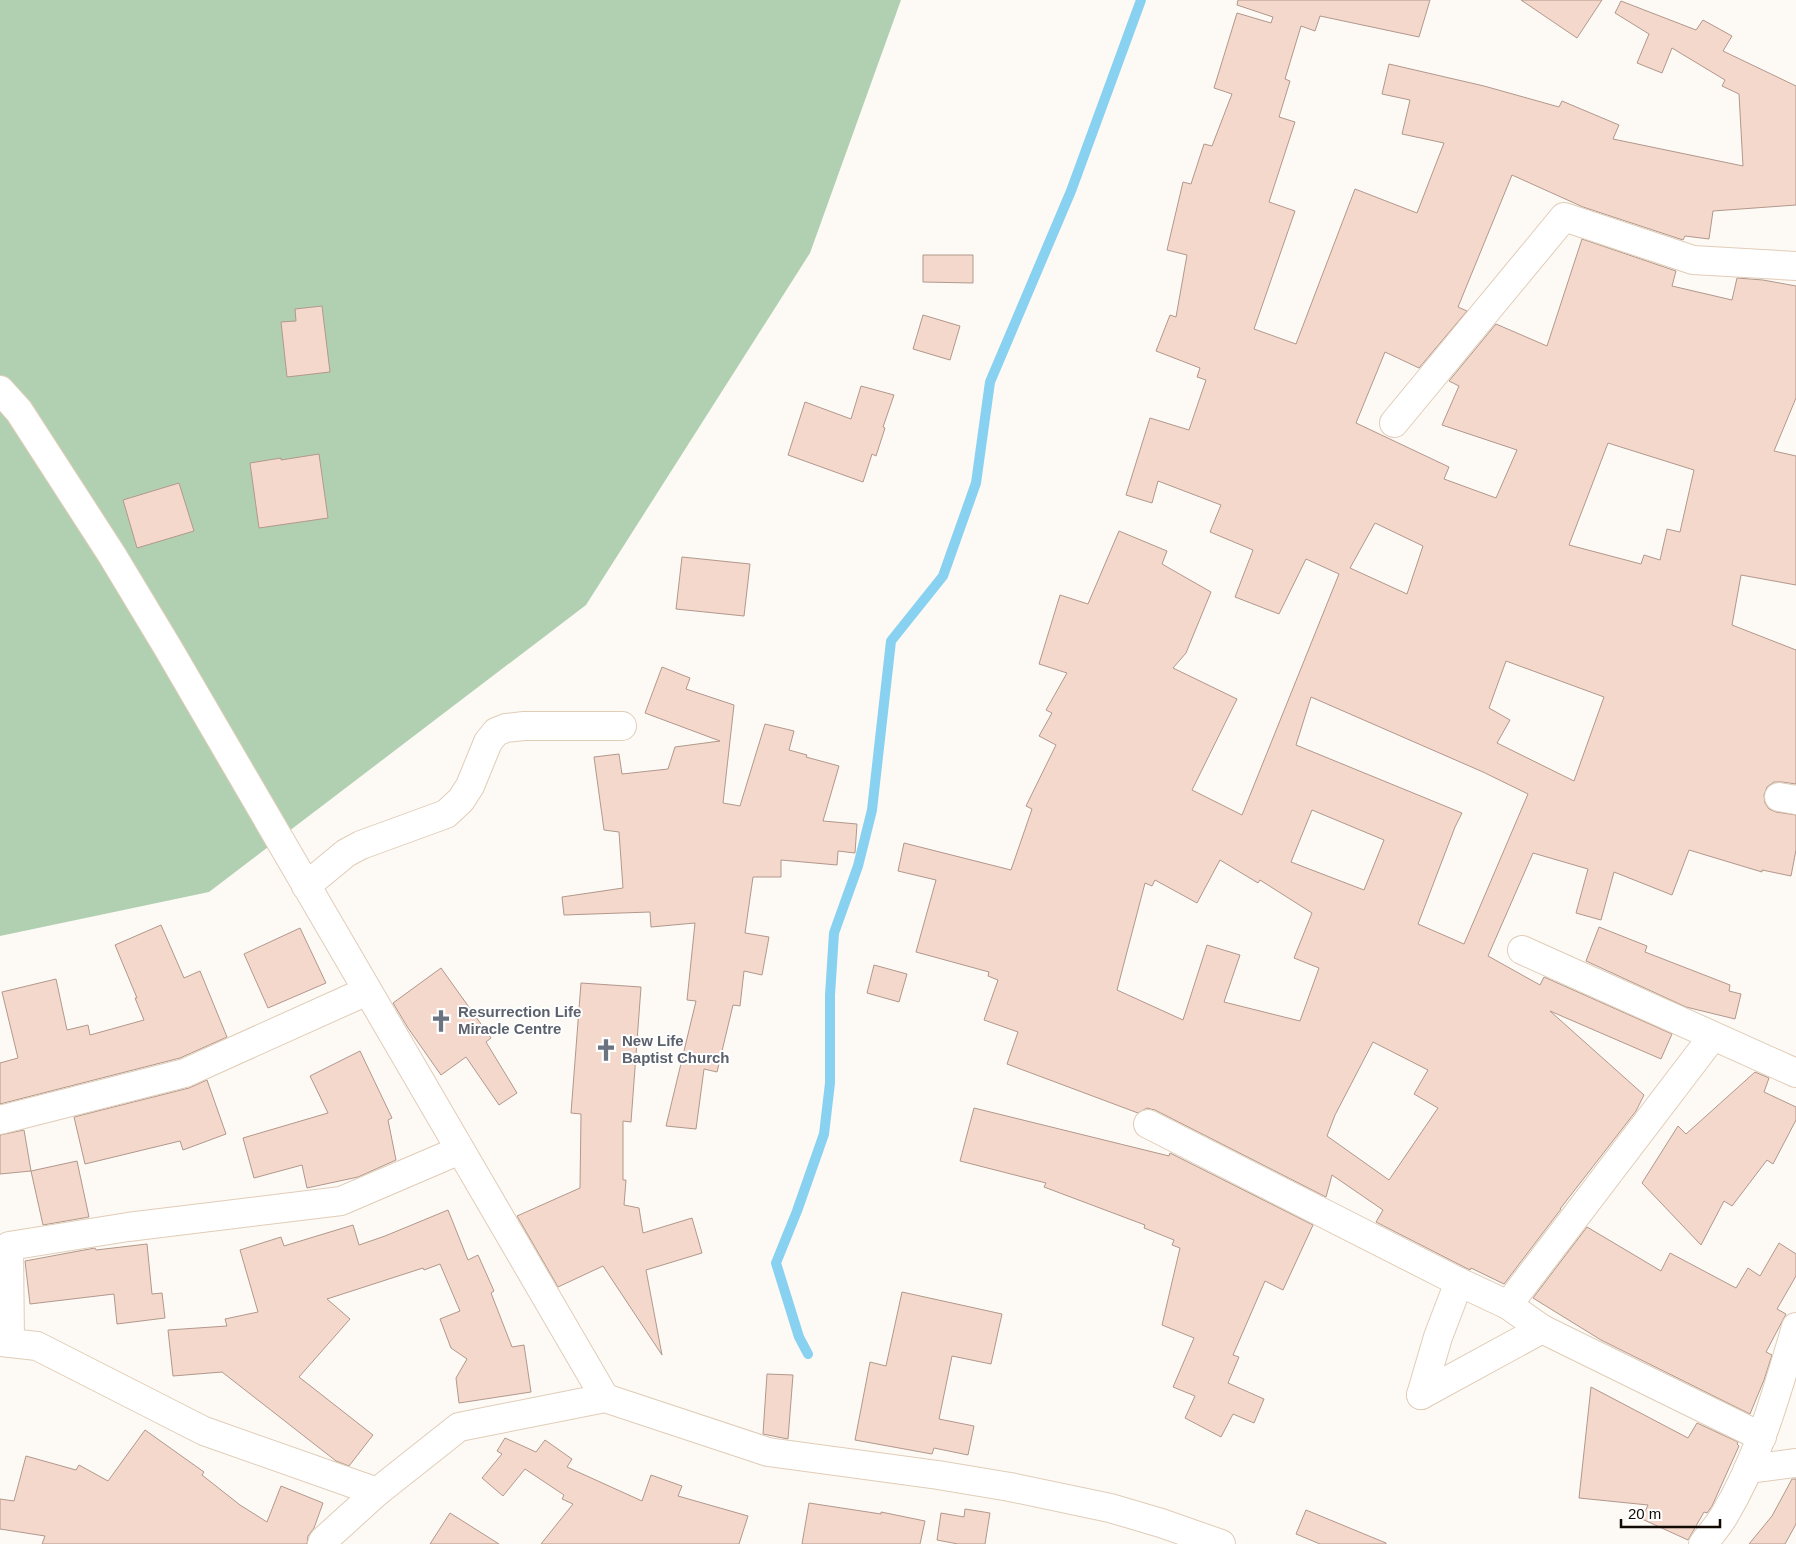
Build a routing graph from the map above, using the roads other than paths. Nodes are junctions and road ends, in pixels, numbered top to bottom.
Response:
1 (1796, 266) edge
2 (0, 390) edge
3 (1394, 424) dead end
4 (622, 726) dead end
5 (306, 886) junction
6 (1522, 950) dead end
7 (367, 992) junction
8 (1713, 1036) junction
9 (1796, 1073) edge
10 (0, 1120) edge
11 (1148, 1124) dead end
12 (460, 1150) junction
13 (1459, 1282) junction
14 (1508, 1305) junction
15 (1796, 1326) edge
16 (1542, 1329) junction
17 (5, 1343) edge
18 (605, 1398) junction
19 (1762, 1437) junction
20 (1796, 1463) edge
21 (1748, 1469) junction
22 (377, 1492) junction
23 (322, 1544) edge
24 (1221, 1544) edge
25 (1703, 1544) edge

1 - 3 street
2 - 5 street
4 - 5 street
5 - 7 street
6 - 8 street
7 - 10 street
7 - 12 street
8 - 9 street
8 - 14 street
11 - 13 street
12 - 17 street
12 - 18 street
13 - 14 street
13 - 16 street
14 - 16 street
15 - 19 street
16 - 19 street
17 - 22 street
18 - 22 street
18 - 24 street
19 - 21 street
20 - 21 street
21 - 25 street
22 - 23 street

